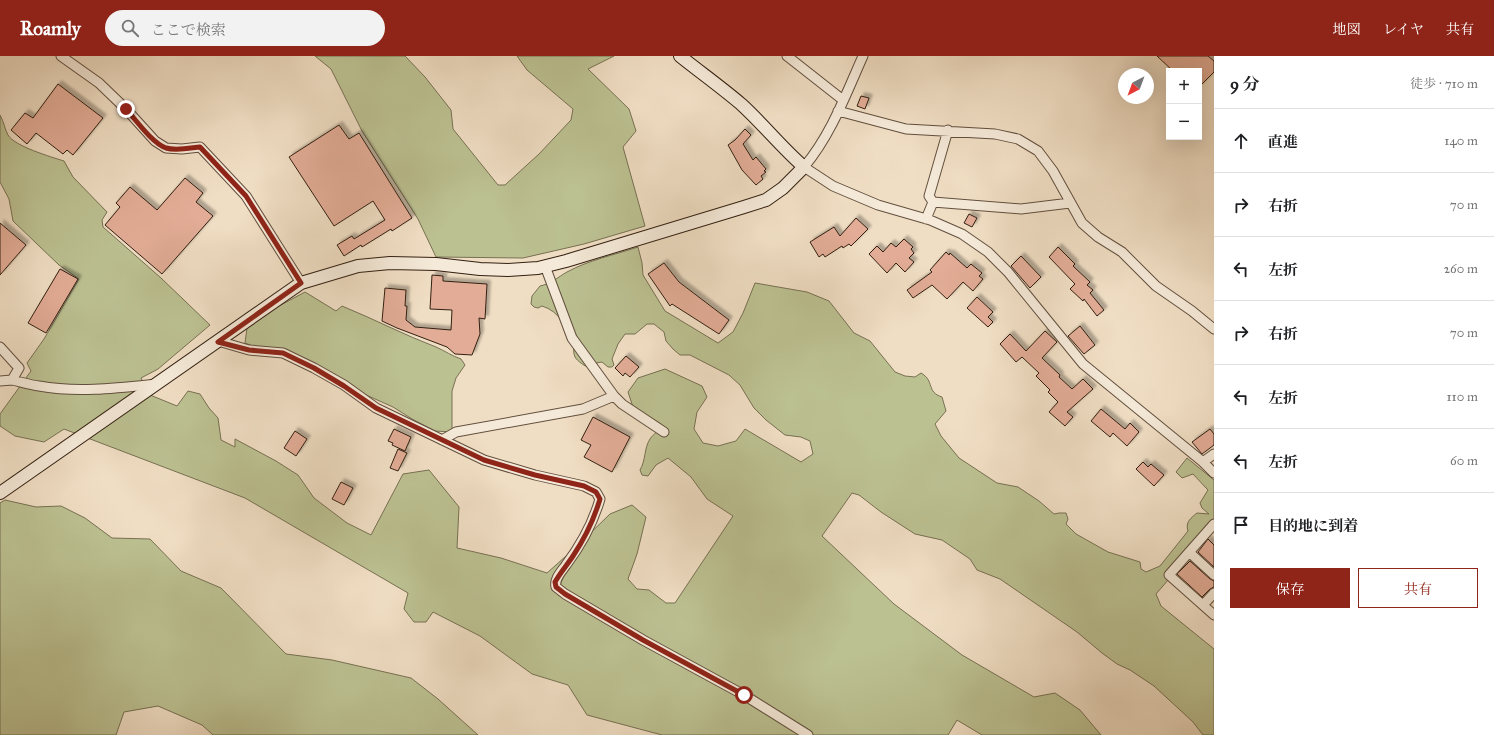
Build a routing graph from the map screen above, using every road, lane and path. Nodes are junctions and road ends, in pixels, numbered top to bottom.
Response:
1 (61, 56) edge
2 (680, 56) edge
3 (787, 56) edge
4 (862, 56) edge
5 (843, 100) junction
6 (838, 111) junction
7 (948, 130) junction
8 (804, 167) junction
9 (933, 202) junction
10 (1070, 203) junction
11 (926, 219) junction
12 (545, 266) junction
13 (301, 283) junction
14 (1214, 329) edge
15 (218, 342) junction
16 (0, 347) edge
17 (12, 380) junction
18 (0, 381) edge
19 (157, 383) junction
20 (614, 396) junction
21 (664, 432) dead end
22 (442, 440) junction
23 (1214, 454) edge
24 (1203, 462) junction
25 (1214, 473) edge
26 (0, 493) edge
27 (1212, 530) edge
28 (1189, 552) junction
29 (1214, 575) edge
30 (1214, 593) edge
31 (1203, 605) junction
32 (1214, 615) edge
33 (808, 735) edge

1 - 13 street
2 - 8 street
3 - 5 street
4 - 5 street
5 - 6 street
6 - 7 street
6 - 8 street
7 - 9 street
7 - 10 street
8 - 11 street
8 - 12 street
9 - 10 street
9 - 11 street
10 - 14 street
11 - 24 street
12 - 13 street
12 - 20 street
13 - 15 street
15 - 19 street
15 - 22 street
16 - 17 street
17 - 18 street
17 - 19 street
19 - 26 street
20 - 21 street
20 - 22 street
22 - 33 street
23 - 24 street
24 - 25 street
27 - 28 street
28 - 29 street
28 - 31 street
30 - 31 street
31 - 32 street

